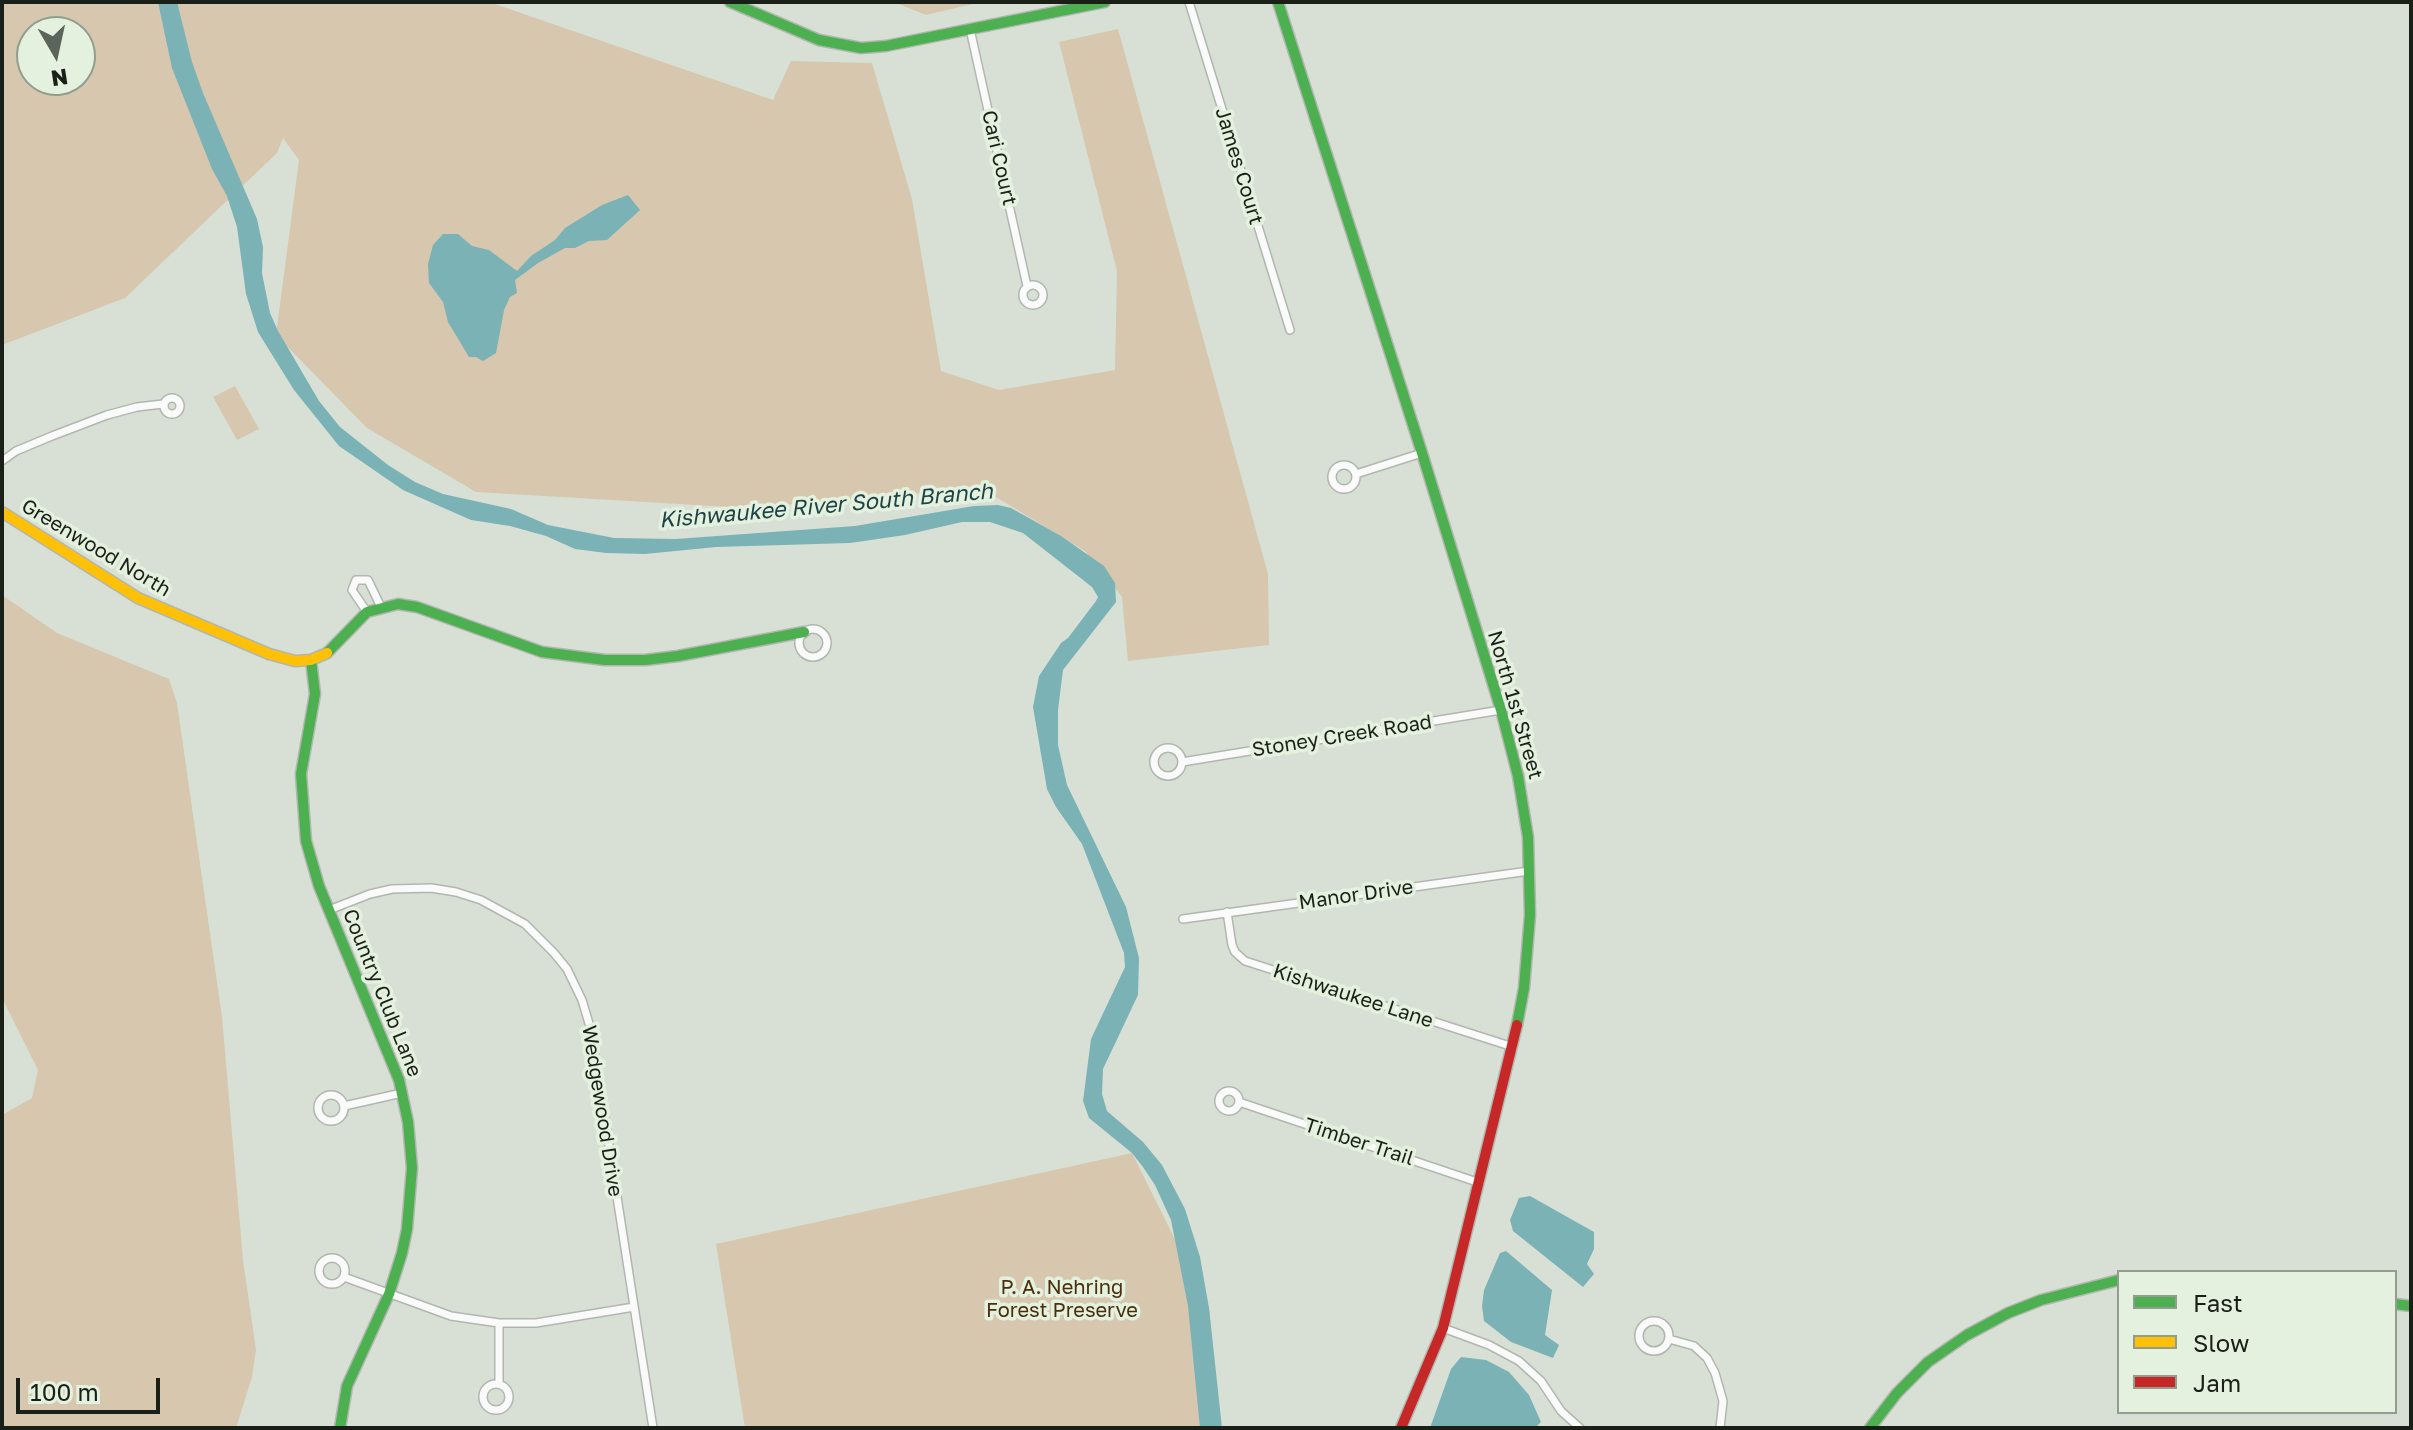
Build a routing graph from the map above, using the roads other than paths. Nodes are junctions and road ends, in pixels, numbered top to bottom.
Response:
1 (730, 2) edge
2 (1105, 2) edge
3 (1189, 2) edge
4 (1278, 2) edge
5 (970, 29) junction
6 (1027, 286) dead end
7 (1290, 330) dead end
8 (163, 404) dead end
9 (1422, 453) junction
10 (2, 461) edge
11 (1356, 474) dead end
12 (2, 512) edge
13 (381, 607) junction
14 (367, 612) junction
15 (804, 632) junction
16 (311, 660) junction
17 (1501, 710) junction
18 (1182, 762) dead end
19 (1529, 871) junction
20 (329, 910) junction
21 (1227, 912) junction
22 (1183, 919) dead end
23 (1513, 1047) junction
24 (402, 1093) junction
25 (1239, 1102) dead end
26 (344, 1106) dead end
27 (1480, 1183) junction
28 (344, 1277) dead end
29 (2117, 1281) edge
30 (389, 1294) junction
31 (634, 1307) junction
32 (499, 1323) junction
33 (1443, 1328) junction
34 (1669, 1339) junction
35 (499, 1383) dead end
36 (340, 1428) edge
37 (653, 1428) edge
38 (1401, 1428) edge
39 (1580, 1428) edge
40 (1720, 1428) edge
41 (1870, 1428) edge

1 - 5 street
2 - 5 street
3 - 7 street, James Court
4 - 9 street, North 1st Street
5 - 6 street, Cari Court
8 - 10 street
9 - 11 street
9 - 17 street, North 1st Street
12 - 16 street, Greenwood North
13 - 14 street
13 - 14 street
13 - 15 street
14 - 16 street
15 - 15 street
16 - 20 street, Country Club Lane
17 - 18 street, Stoney Creek Road
17 - 19 street, North 1st Street
19 - 21 street, Manor Drive
19 - 23 street, North 1st Street
20 - 24 street, Country Club Lane
20 - 31 street, Wedgewood Drive
21 - 22 street, Manor Drive
21 - 23 street, Kishwaukee Lane
23 - 27 street, North 1st Street
24 - 26 street
24 - 30 street, Country Club Lane
25 - 27 street, Timber Trail
27 - 33 street, North 1st Street
28 - 30 street
29 - 41 street
30 - 32 street
30 - 36 street, Country Club Lane
31 - 32 street
31 - 37 street, Wedgewood Drive
32 - 35 street
33 - 38 street, North 1st Street
33 - 39 street
34 - 34 street
34 - 40 street

